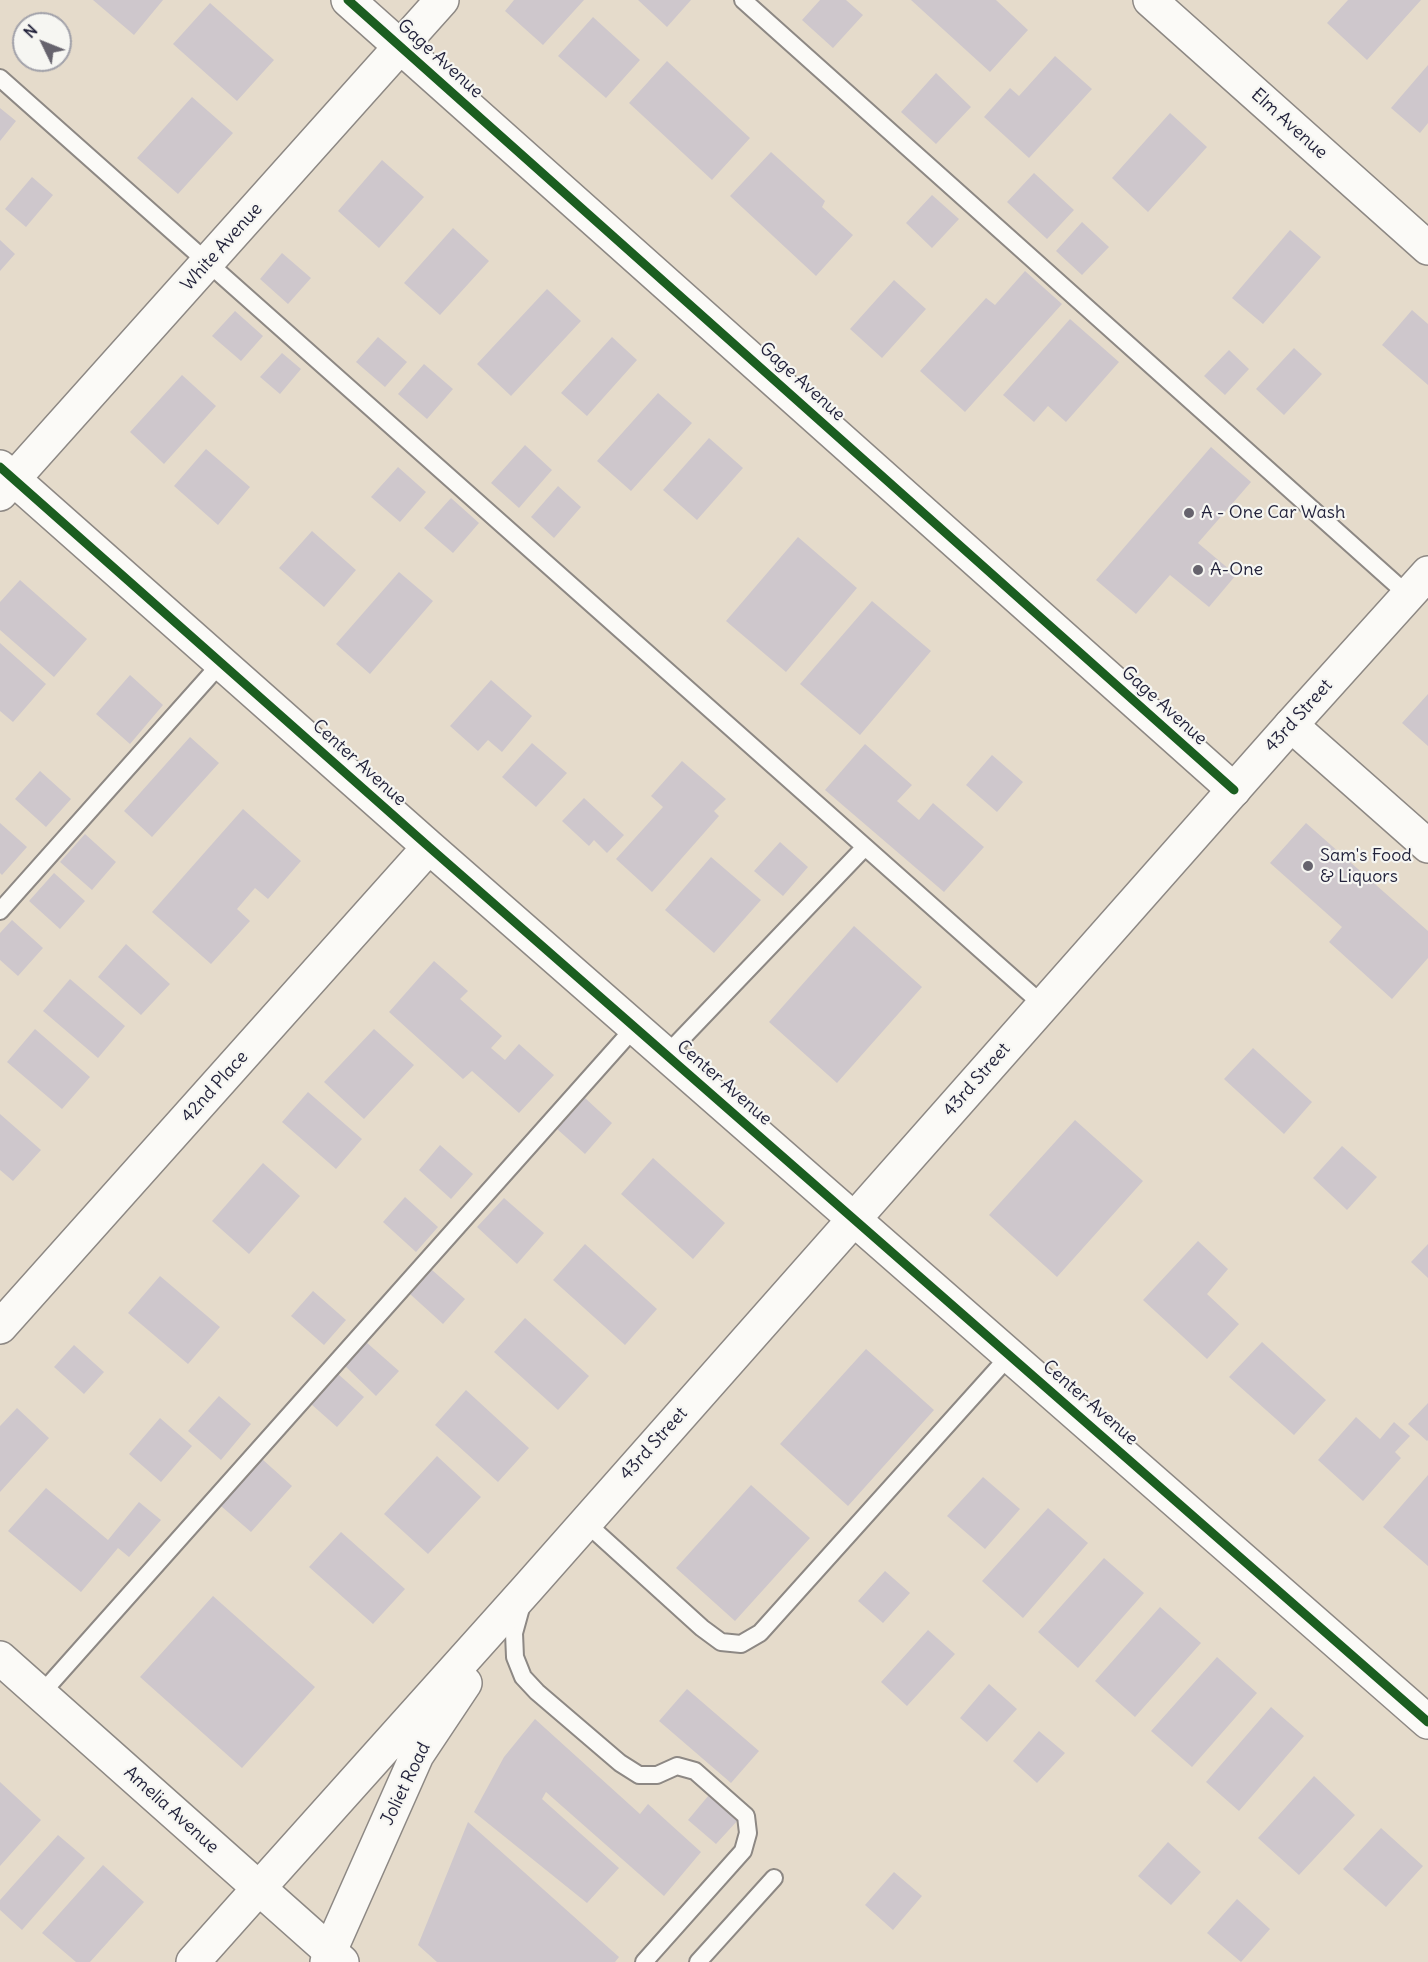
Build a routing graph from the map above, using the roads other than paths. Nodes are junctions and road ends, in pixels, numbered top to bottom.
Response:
1 (348, 0) edge
2 (442, 0) edge
3 (743, 0) edge
4 (1150, 0) edge
5 (401, 46) junction
6 (0, 78) edge
7 (1428, 248) edge
8 (208, 263) junction
9 (4, 480) edge
10 (1418, 584) edge
11 (222, 662) junction
12 (1291, 725) junction
13 (1233, 790) junction
14 (1428, 846) edge
15 (429, 847) junction
16 (865, 847) junction
17 (0, 911) edge
18 (1043, 1005) junction
19 (635, 1027) junction
20 (666, 1054) junction
21 (854, 1218) junction
22 (0, 1327) edge
23 (1010, 1355) junction
24 (585, 1522) junction
25 (527, 1589) junction
26 (0, 1658) edge
27 (41, 1694) junction
28 (1428, 1722) edge
29 (774, 1878) dead end
30 (259, 1888) junction
31 (333, 1958) edge
32 (193, 1962) edge
33 (644, 1962) edge
34 (698, 1962) edge

1 - 5 street, Gage Avenue
2 - 5 street, White Avenue
3 - 10 lane
4 - 7 street, Elm Avenue
5 - 8 street, White Avenue
5 - 13 street, Gage Avenue
6 - 8 lane
8 - 9 street, White Avenue
8 - 16 lane
9 - 11 street, Center Avenue
10 - 12 street, 43rd Street
11 - 15 street, Center Avenue
11 - 17 lane
12 - 13 street, 43rd Street
12 - 14 street
13 - 18 street, 43rd Street
15 - 19 street, Center Avenue
15 - 22 street, 42nd Place
16 - 18 lane
16 - 20 lane
18 - 21 street, 43rd Street
19 - 20 street, Center Avenue
19 - 27 lane
20 - 21 street, Center Avenue
21 - 23 street, Center Avenue
21 - 24 street, 43rd Street
23 - 24 lane
23 - 28 street, Center Avenue
24 - 25 street, 43rd Street
25 - 30 street
25 - 31 street, Joliet Road
25 - 33 lane
26 - 27 street, Amelia Avenue
27 - 30 street, Amelia Avenue
29 - 34 lane
30 - 31 street, Amelia Avenue
30 - 32 street

